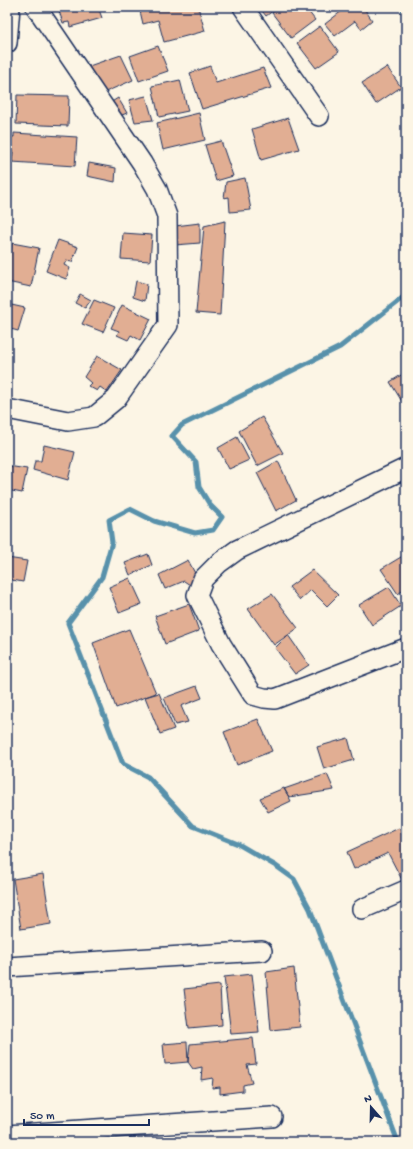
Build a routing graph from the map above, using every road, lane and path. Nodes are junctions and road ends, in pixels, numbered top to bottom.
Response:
1 (10, 7) edge
2 (36, 7) edge
3 (243, 7) edge
4 (7, 43) edge
5 (319, 116) dead end
6 (7, 409) edge
7 (406, 468) edge
8 (406, 648) edge
9 (406, 890) edge
10 (362, 909) dead end
11 (262, 951) dead end
12 (7, 967) edge
13 (272, 1117) dead end
14 (7, 1136) edge

1 - 4 street
2 - 6 street
3 - 5 street
7 - 8 street
9 - 10 street
11 - 12 street
13 - 14 street

